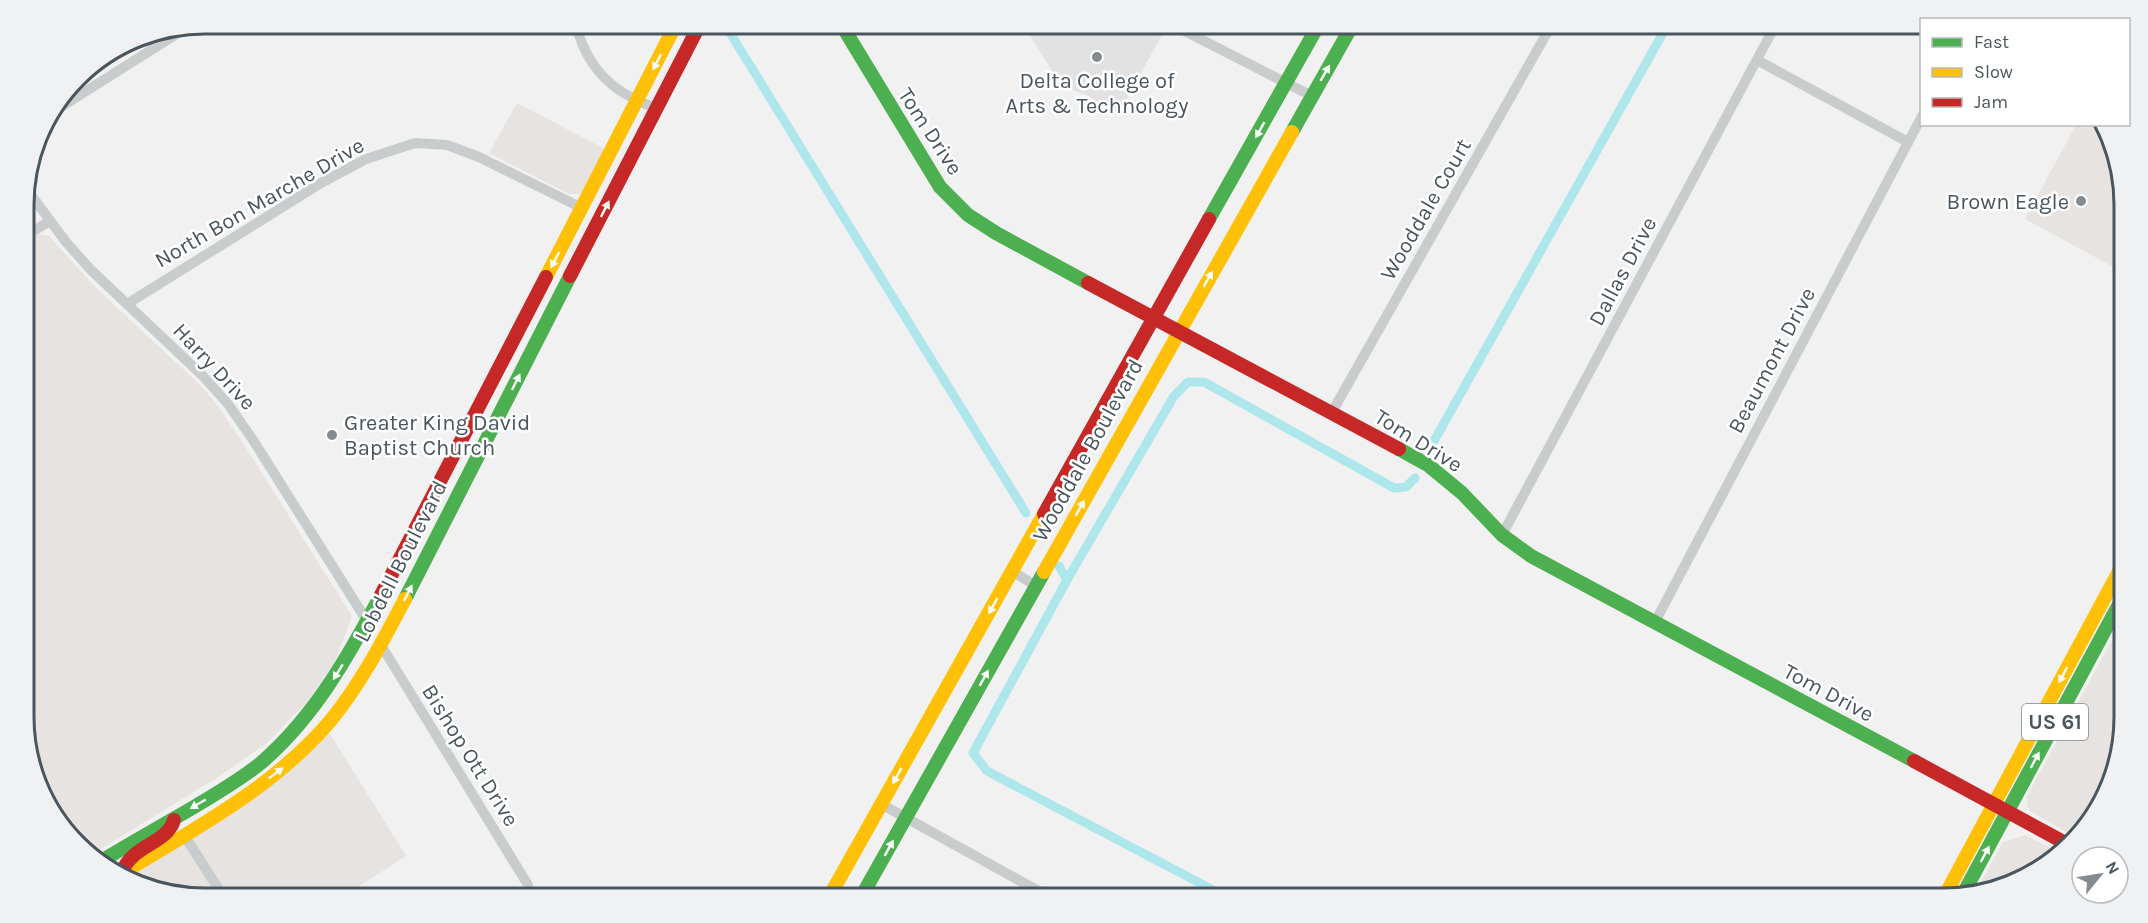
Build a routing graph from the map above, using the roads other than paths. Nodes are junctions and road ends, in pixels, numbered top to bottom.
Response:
1 (578, 34) edge
2 (671, 34) edge
3 (695, 34) edge
4 (847, 34) edge
5 (1190, 34) edge
6 (1313, 34) edge
7 (1347, 34) edge
8 (1546, 34) edge
9 (1771, 34) edge
10 (169, 39) edge
11 (1757, 60) junction
12 (1286, 83) junction
13 (1312, 96) junction
14 (638, 100) junction
15 (70, 102) edge
16 (657, 109) junction
17 (1920, 120) edge
18 (1908, 142) junction
19 (604, 164) junction
20 (623, 174) junction
21 (35, 200) edge
22 (582, 208) junction
23 (50, 221) junction
24 (35, 230) edge
25 (127, 304) junction
26 (1156, 317) junction
27 (1179, 330) junction
28 (1332, 412) junction
29 (464, 435) junction
30 (483, 445) junction
31 (1502, 536) junction
32 (1012, 571) junction
33 (2114, 580) edge
34 (1036, 586) junction
35 (2114, 614) edge
36 (367, 621) junction
37 (1655, 622) junction
38 (2089, 626) junction
39 (2103, 634) junction
40 (381, 645) junction
41 (881, 804) junction
42 (1994, 804) junction
43 (2008, 811) junction
44 (174, 818) junction
45 (906, 818) junction
46 (184, 835) junction
47 (2061, 840) edge
48 (107, 857) edge
49 (123, 867) edge
50 (129, 870) edge
51 (528, 885) dead end
52 (1967, 886) edge
53 (218, 888) edge
54 (834, 888) edge
55 (866, 888) edge
56 (1024, 888) edge
57 (1949, 888) edge

1 - 14 street
2 -> 14 main road, Lobdell Boulevard
3 - 16 main road, Lobdell Boulevard
4 - 26 main road, Tom Drive
5 - 12 street
6 - 12 main road, Wooddale Boulevard
13 -> 7 main road, Wooddale Boulevard
8 - 28 street, Wooddale Court
9 - 11 street, Dallas Drive
10 - 15 street
11 - 18 street
11 - 31 street, Dallas Drive
12 - 13 street
12 -> 26 main road, Wooddale Boulevard
27 -> 13 main road, Wooddale Boulevard
14 - 16 street
14 - 19 main road, Lobdell Boulevard
16 - 20 main road, Lobdell Boulevard
17 - 18 street, Beaumont Drive
18 - 37 street, Beaumont Drive
19 - 20 street
19 - 22 main road, Lobdell Boulevard
30 -> 20 main road, Lobdell Boulevard
21 - 23 street, Harry Drive
22 - 25 street, North Bon Marche Drive
22 -> 29 main road, Lobdell Boulevard
23 - 24 street
23 - 25 street, Harry Drive
25 - 36 street, Harry Drive
26 - 27 main road, Tom Drive
26 - 32 main road, Wooddale Boulevard
27 - 28 main road, Tom Drive
34 -> 27 main road, Wooddale Boulevard
28 - 31 main road, Tom Drive
29 - 30 main road
29 - 36 main road, Lobdell Boulevard
40 -> 30 main road, Lobdell Boulevard
31 - 37 main road, Tom Drive
32 - 34 street
32 -> 41 main road, Wooddale Boulevard
33 - 38 main road, US 61
45 -> 34 main road, Wooddale Boulevard
35 - 39 main road, US 61
36 - 40 main road
36 -> 44 main road, Lobdell Boulevard
37 - 42 main road, Tom Drive
38 - 39 main road
38 -> 42 main road, US 61
43 -> 39 main road, US 61
46 -> 40 main road, Lobdell Boulevard
40 - 51 street, Bishop Ott Drive
41 - 45 street
41 - 54 main road, Wooddale Boulevard
42 - 43 main road, Tom Drive
42 - 57 main road, US 61
43 - 47 main road, Tom Drive
52 -> 43 main road, US 61
44 - 46 main road
44 - 48 main road, Lobdell Boulevard
44 - 49 main road
55 -> 45 main road, Wooddale Boulevard
45 - 56 street
46 - 50 main road, Lobdell Boulevard
46 - 53 street

